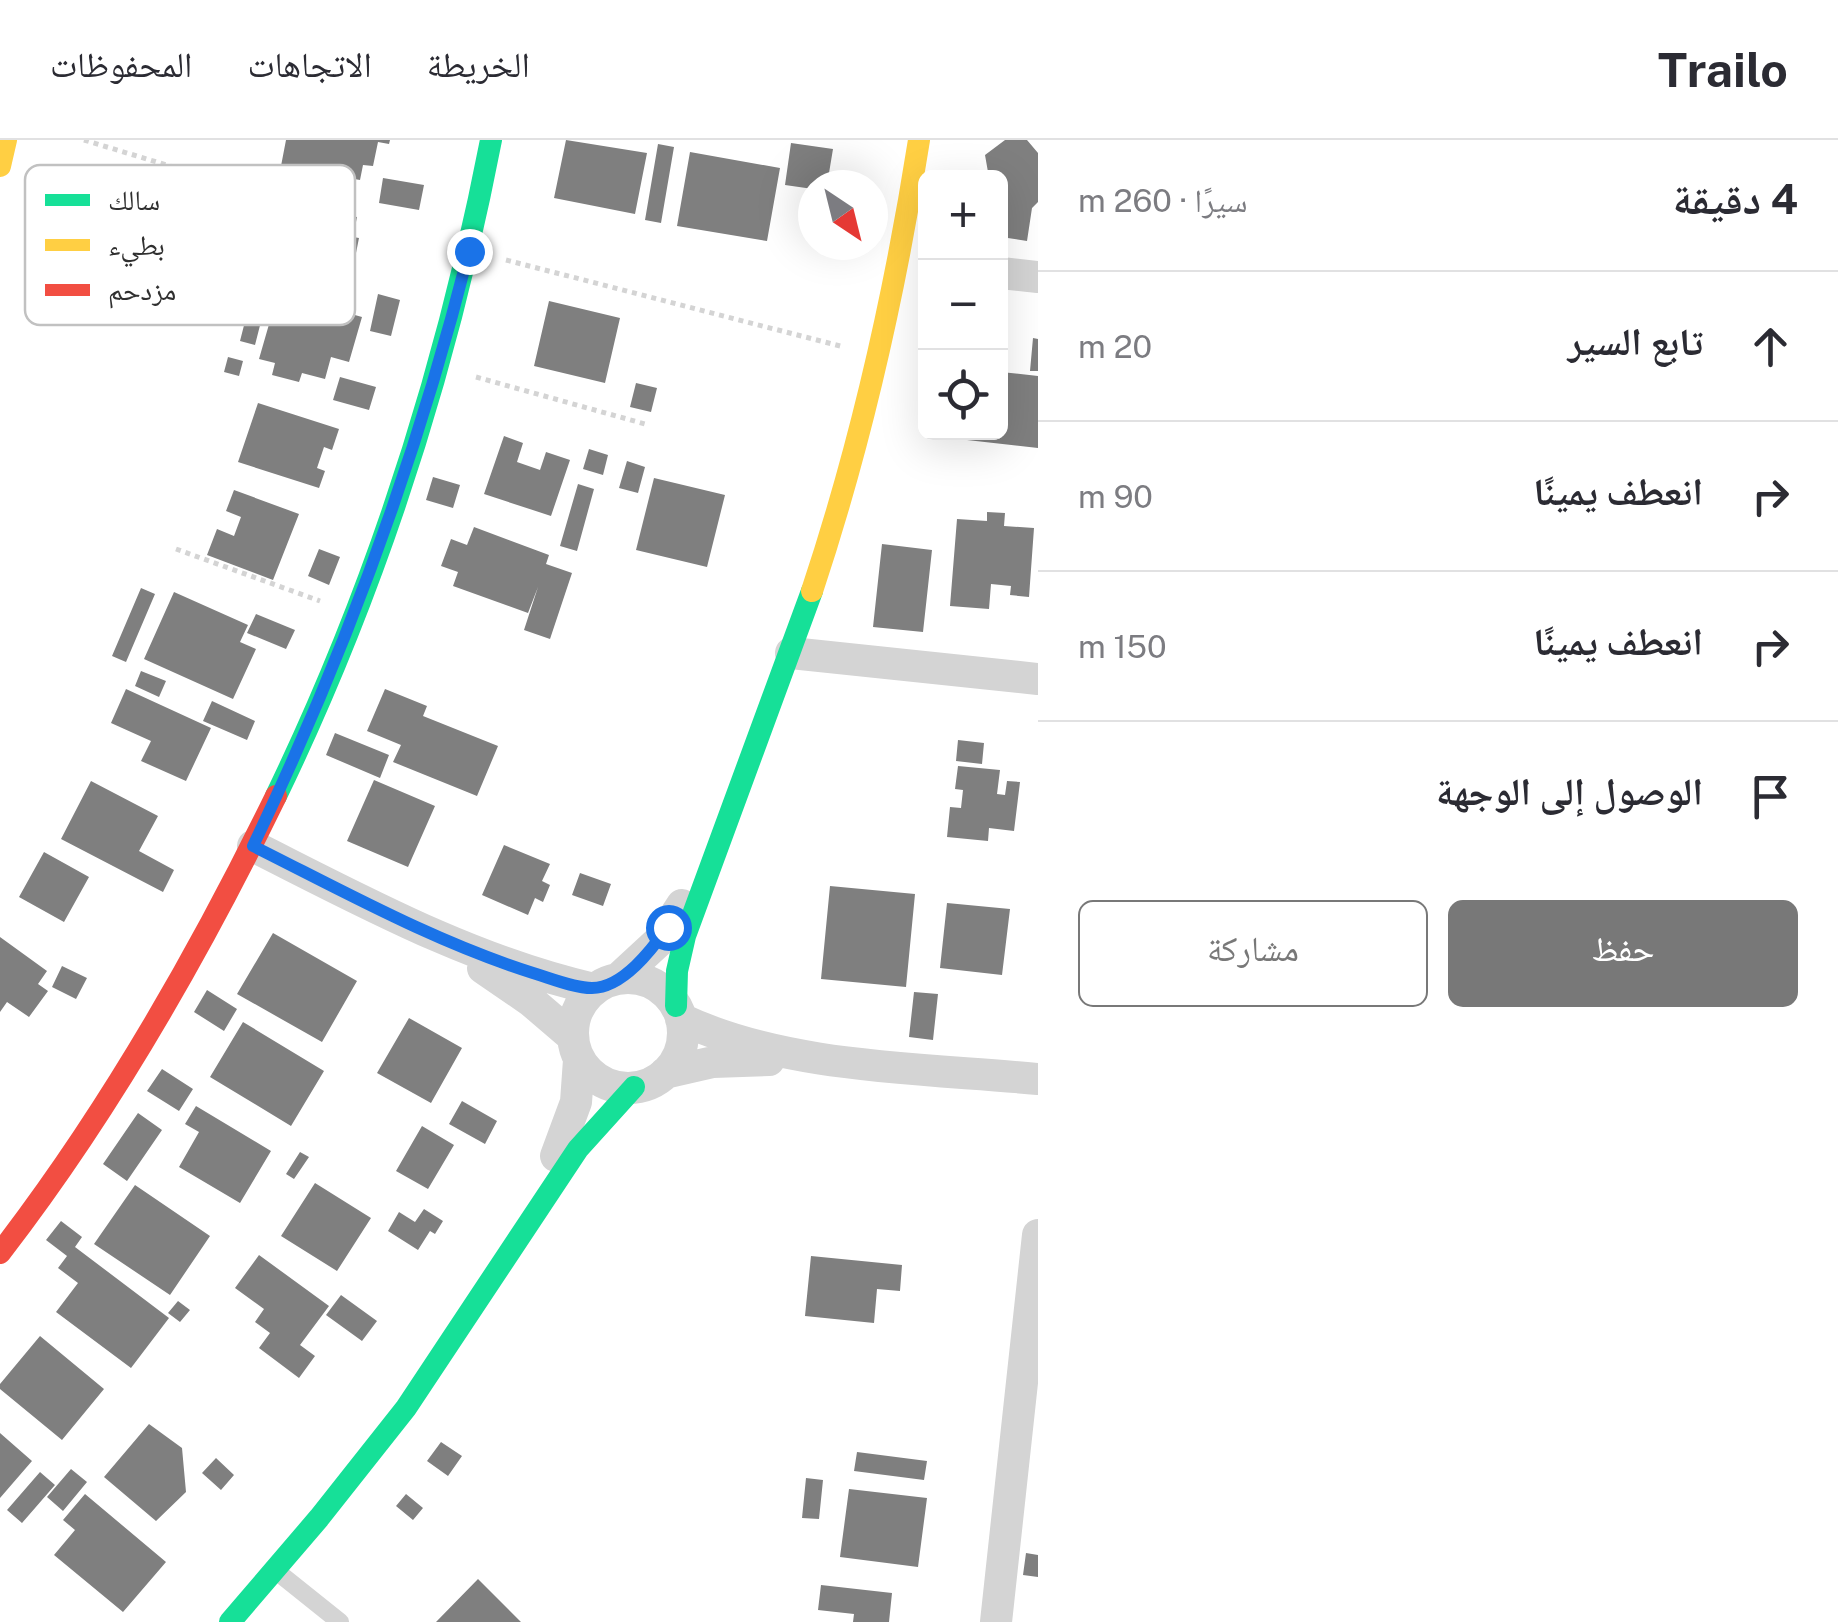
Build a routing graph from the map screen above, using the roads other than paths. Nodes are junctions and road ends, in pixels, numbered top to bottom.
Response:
1 (6, 140) edge
2 (491, 140) edge
3 (919, 140) edge
4 (0, 166) edge
5 (913, 264) edge
6 (1008, 274) edge
7 (1038, 277) edge
8 (791, 653) junction
9 (1038, 679) edge
10 (253, 846) junction
11 (715, 849) junction
12 (442, 940) junction
13 (607, 983) junction
14 (679, 1013) junction
15 (576, 1048) junction
16 (835, 1060) junction
17 (665, 1073) junction
18 (1038, 1079) edge
19 (634, 1088) junction
20 (522, 1232) junction
21 (1038, 1236) edge
22 (0, 1252) edge
23 (275, 1570) junction
24 (230, 1622) edge
25 (340, 1622) edge
26 (996, 1622) edge

1 - 4 street
2 - 10 street
3 - 5 street
5 - 8 street
6 - 7 street
8 - 9 street
8 - 11 street
10 - 12 street
10 - 22 street
11 - 13 street
11 - 14 street
12 - 13 street
12 - 15 street
13 - 14 street
13 - 15 street
14 - 16 street
14 - 17 street
15 - 19 street
15 - 20 street
16 - 17 street
16 - 18 street
17 - 19 street
19 - 20 street
20 - 23 street
21 - 26 street
23 - 24 street
23 - 25 lane

